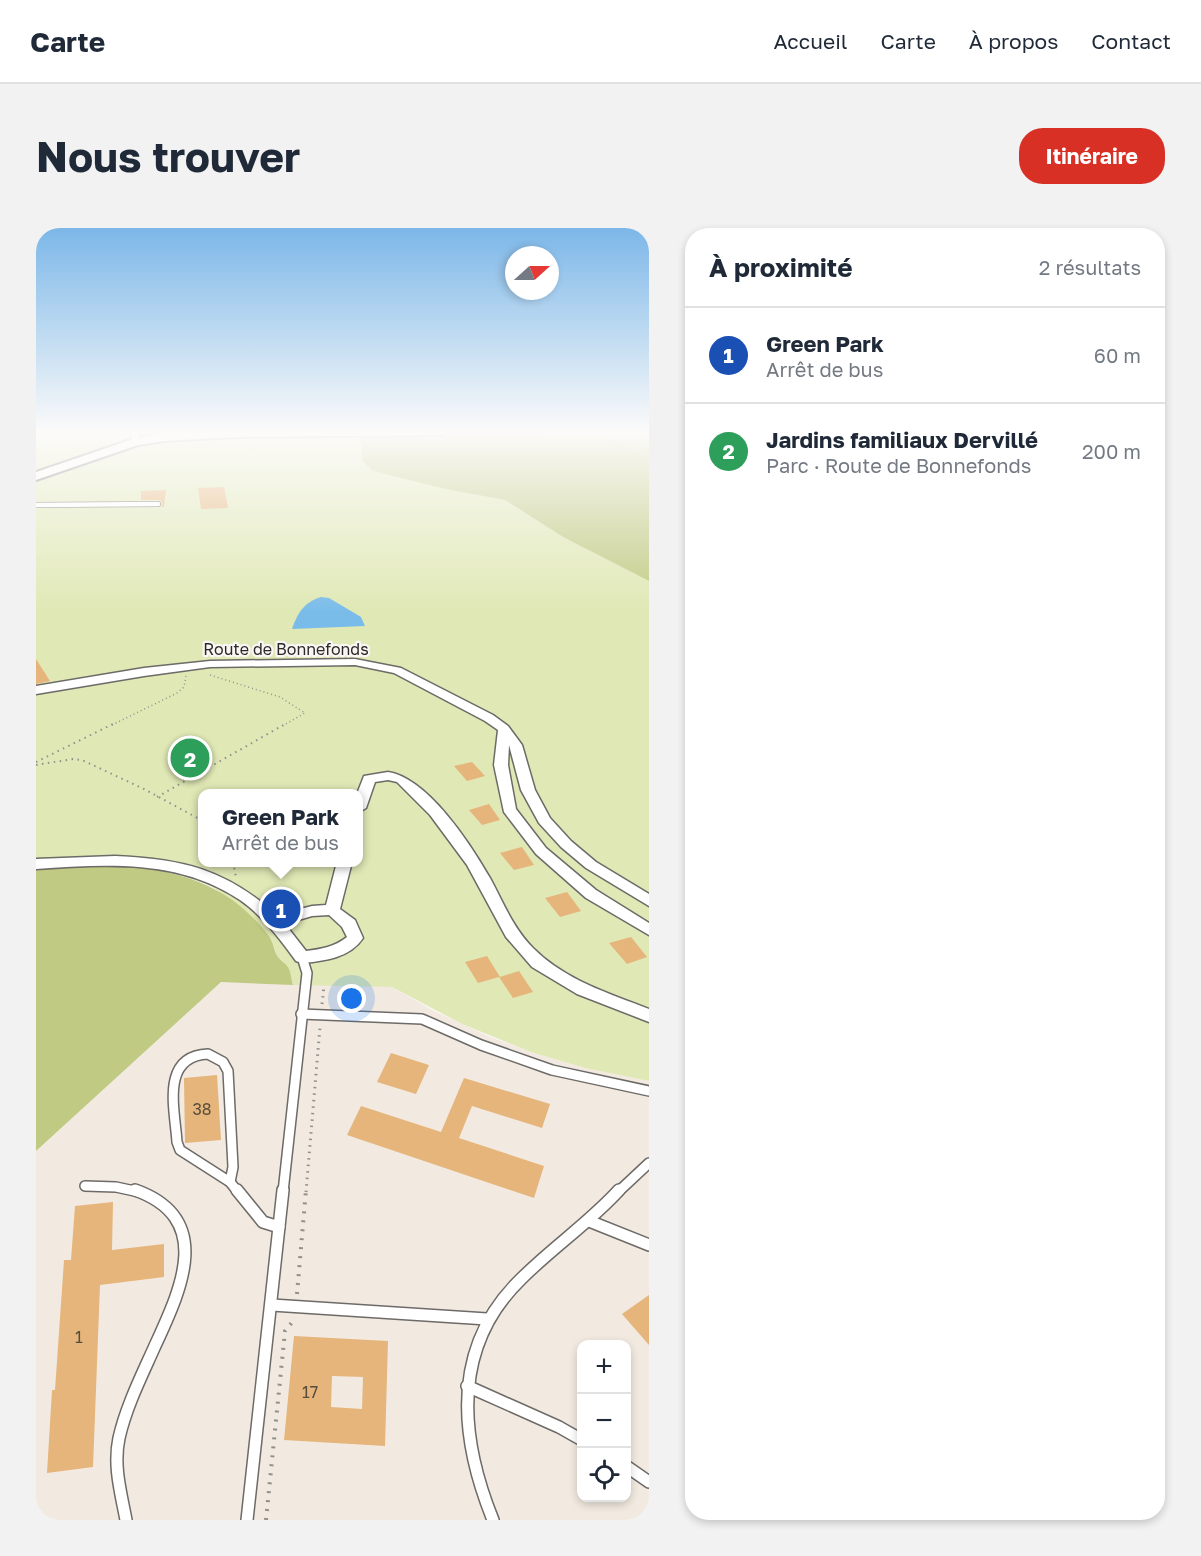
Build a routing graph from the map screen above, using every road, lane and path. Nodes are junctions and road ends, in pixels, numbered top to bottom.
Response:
1 (158, 504) dead end
2 (36, 505) edge
3 (185, 666) junction
4 (36, 690) edge
5 (504, 729) junction
6 (36, 764) edge
7 (363, 796) edge
8 (158, 797) junction
9 (198, 818) edge
10 (36, 864) edge
11 (344, 867) edge
12 (649, 900) edge
13 (333, 910) junction
14 (276, 921) junction
15 (649, 930) edge
16 (302, 957) junction
17 (324, 986) dead end
18 (302, 1014) junction
19 (321, 1015) junction
20 (649, 1016) edge
21 (649, 1091) edge
22 (649, 1163) edge
23 (230, 1182) junction
24 (85, 1186) dead end
25 (589, 1221) junction
26 (279, 1227) junction
27 (649, 1245) edge
28 (272, 1305) junction
29 (296, 1307) junction
30 (487, 1319) junction
31 (467, 1386) junction
32 (577, 1437) edge
33 (631, 1469) edge
34 (649, 1482) edge
35 (126, 1520) edge
36 (247, 1520) edge
37 (266, 1520) edge
38 (493, 1520) edge

1 - 2 lane
3 - 4 street, Route de Bonnefonds
3 - 5 street, Route de Bonnefonds
3 - 6 path
3 - 8 path
5 - 12 street
5 - 15 street
6 - 8 path
7 - 20 street
8 - 9 path
10 - 14 street
11 - 13 street
13 - 14 street
13 - 16 street
14 - 16 street
16 - 18 lane
17 - 19 path
18 - 19 lane
18 - 26 lane
19 - 21 lane
19 - 29 path
22 - 25 lane
23 - 23 lane
23 - 26 lane
24 - 35 lane
25 - 27 lane
25 - 30 lane
26 - 28 lane
28 - 29 lane
28 - 36 lane
29 - 30 lane
29 - 37 path
30 - 31 lane
31 - 32 lane
31 - 38 lane
33 - 34 lane

